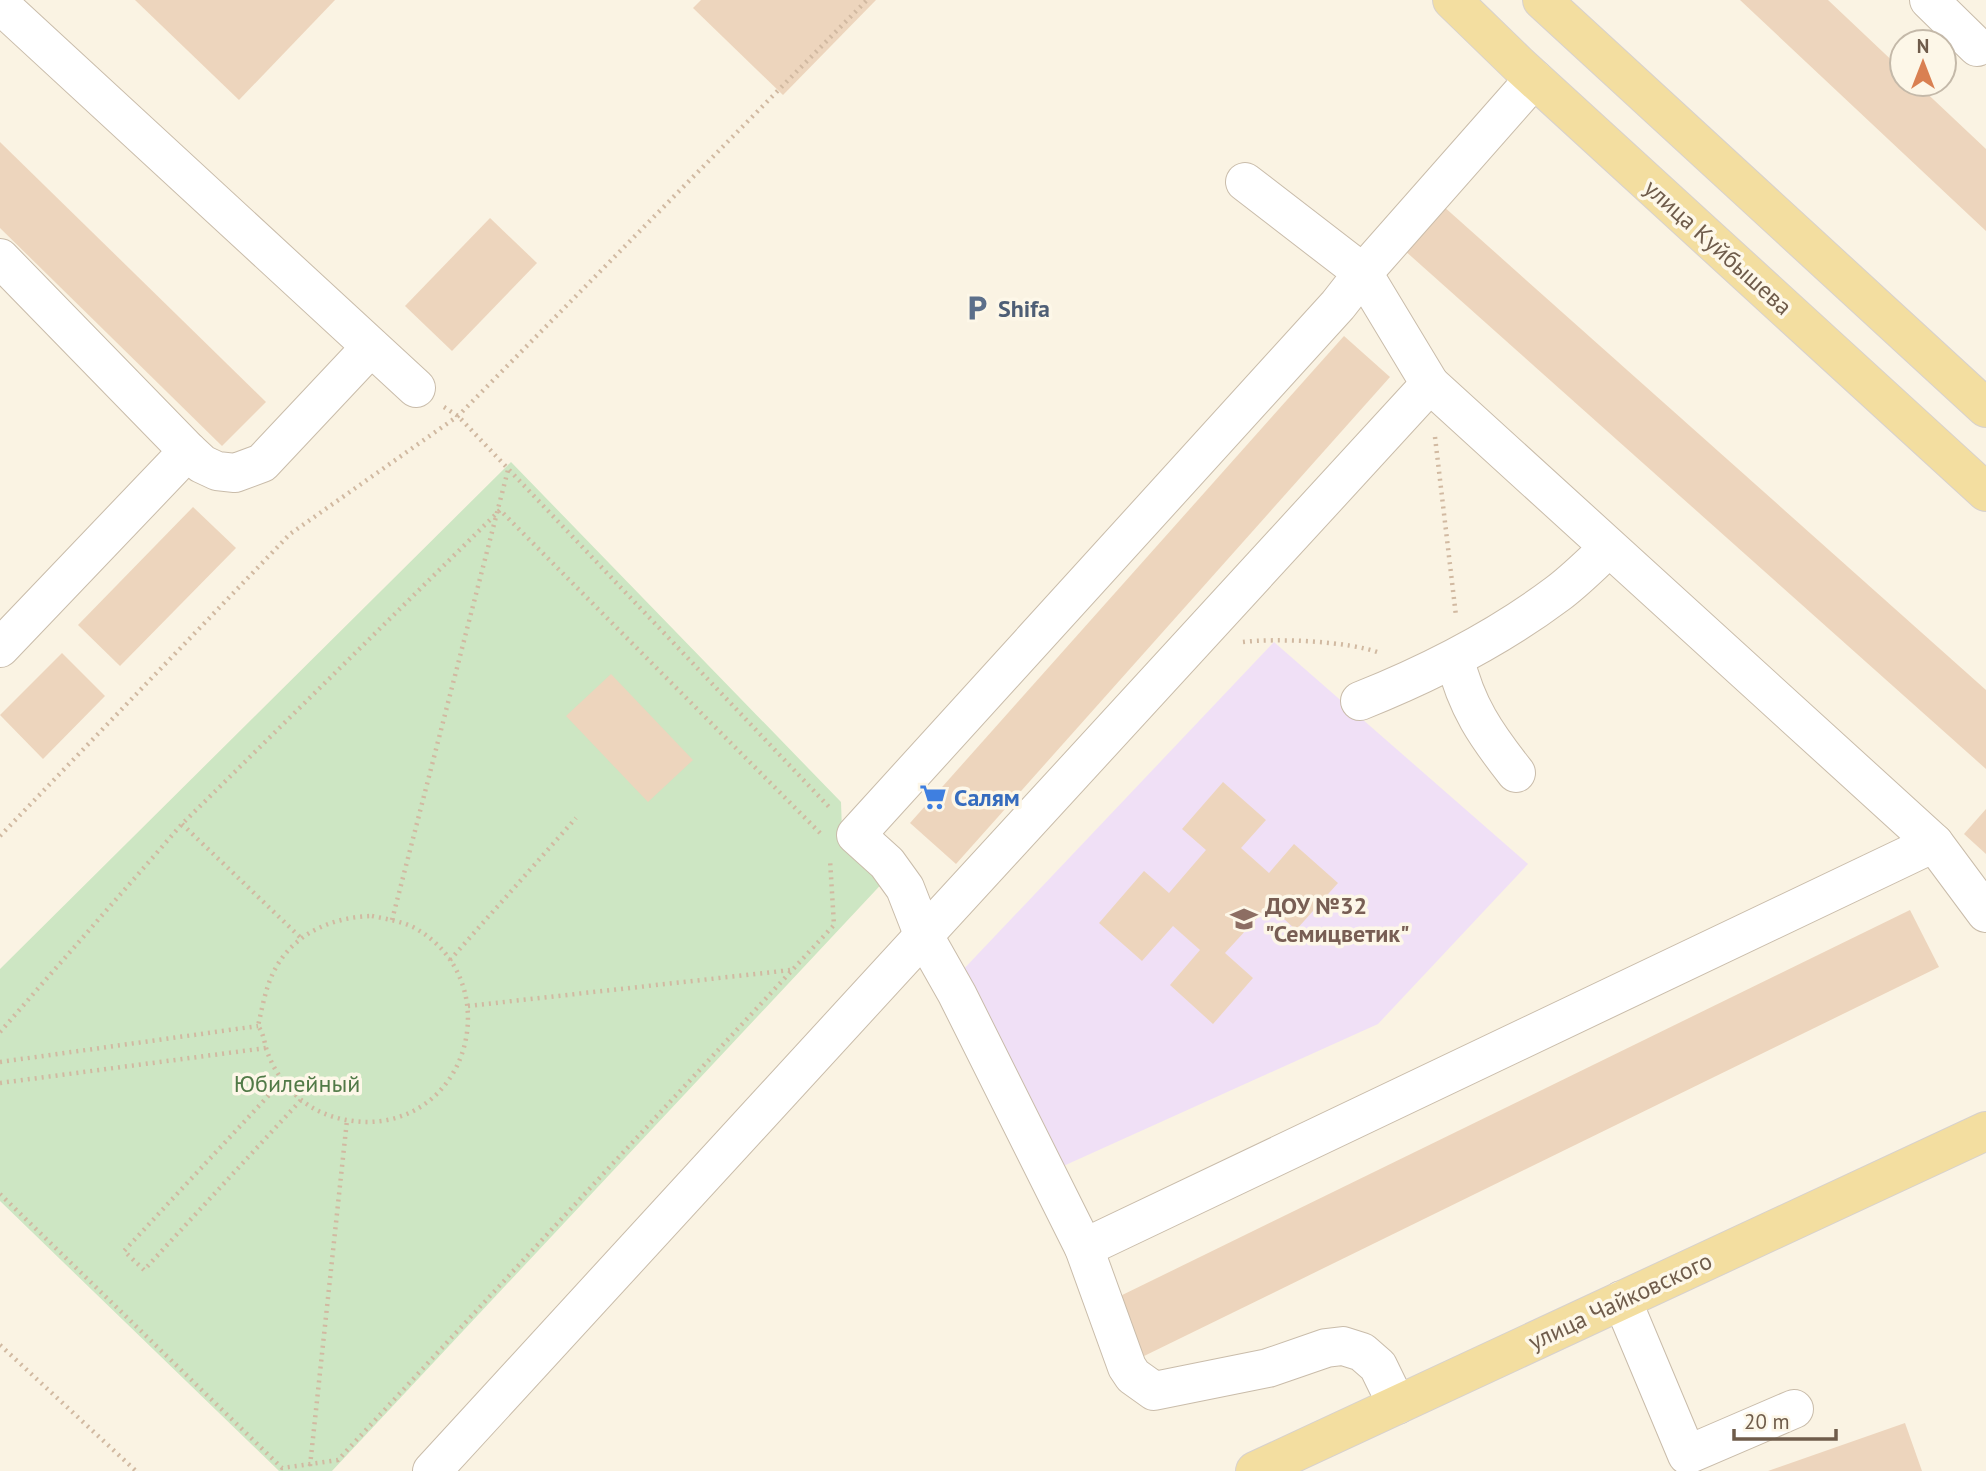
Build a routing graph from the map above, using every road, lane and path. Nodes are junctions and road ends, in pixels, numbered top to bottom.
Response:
1 (867, 0) edge
2 (1452, 0) edge
3 (1542, 0) edge
4 (1929, 0) edge
5 (5, 7) edge
6 (1983, 47) edge
7 (1534, 79) junction
8 (1245, 182) dead end
9 (0, 258) edge
10 (1363, 273) junction
11 (371, 347) junction
12 (1430, 384) junction
13 (416, 388) dead end
14 (1986, 408) edge
15 (458, 416) junction
16 (188, 451) junction
17 (509, 469) junction
18 (1986, 492) edge
19 (500, 510) junction
20 (1609, 548) junction
21 (1205, 628) junction
22 (0, 648) edge
23 (1448, 662) junction
24 (1360, 701) dead end
25 (1516, 773) dead end
26 (576, 818) dead end
27 (182, 824) junction
28 (0, 836) edge
29 (1934, 843) junction
30 (838, 844) junction
31 (1986, 913) edge
32 (393, 920) junction
33 (923, 934) junction
34 (302, 938) junction
35 (450, 960) junction
36 (792, 970) junction
37 (468, 1006) junction
38 (258, 1026) junction
39 (0, 1032) edge
40 (266, 1048) junction
41 (0, 1062) edge
42 (283, 1080) junction
43 (0, 1083) edge
44 (301, 1100) junction
45 (347, 1120) junction
46 (1986, 1131) edge
47 (0, 1194) edge
48 (1084, 1248) junction
49 (1622, 1300) junction
50 (0, 1345) edge
51 (1396, 1405) junction
52 (1794, 1409) dead end
53 (1690, 1463) edge
54 (310, 1466) junction
55 (1260, 1470) edge
56 (136, 1471) edge
57 (432, 1471) edge

1 - 15 path
2 - 7 main road, улица Куйбышева
3 - 14 main road
4 - 6 lane
5 - 11 lane
7 - 10 lane
7 - 18 main road, улица Куйбышева
8 - 10 lane
9 - 16 lane
10 - 12 lane
10 - 30 lane
11 - 13 lane
11 - 16 lane
12 - 20 lane
12 - 21 lane
12 - 23 path
15 - 17 path
15 - 28 path
16 - 22 lane
17 - 19 path
17 - 30 path
19 - 27 path
19 - 30 path
19 - 32 path
20 - 23 lane
20 - 29 lane
21 - 23 path
21 - 33 lane
23 - 24 lane
23 - 25 lane
26 - 35 path
27 - 34 path
27 - 39 path
29 - 31 lane
29 - 48 lane
30 - 33 lane
30 - 36 path
32 - 34 path
32 - 35 path
33 - 48 lane
33 - 57 lane
34 - 38 path
35 - 37 path
36 - 37 path
36 - 54 path
37 - 45 path
38 - 40 path
38 - 41 path
40 - 42 path
40 - 43 path
42 - 44 path
42 - 44 path
44 - 45 path
45 - 54 path
46 - 49 main road, улица Чайковского
47 - 54 path
48 - 51 lane
49 - 51 main road, улица Чайковского
49 - 53 lane
50 - 56 path
51 - 55 main road, улица Чайковского
52 - 53 lane

